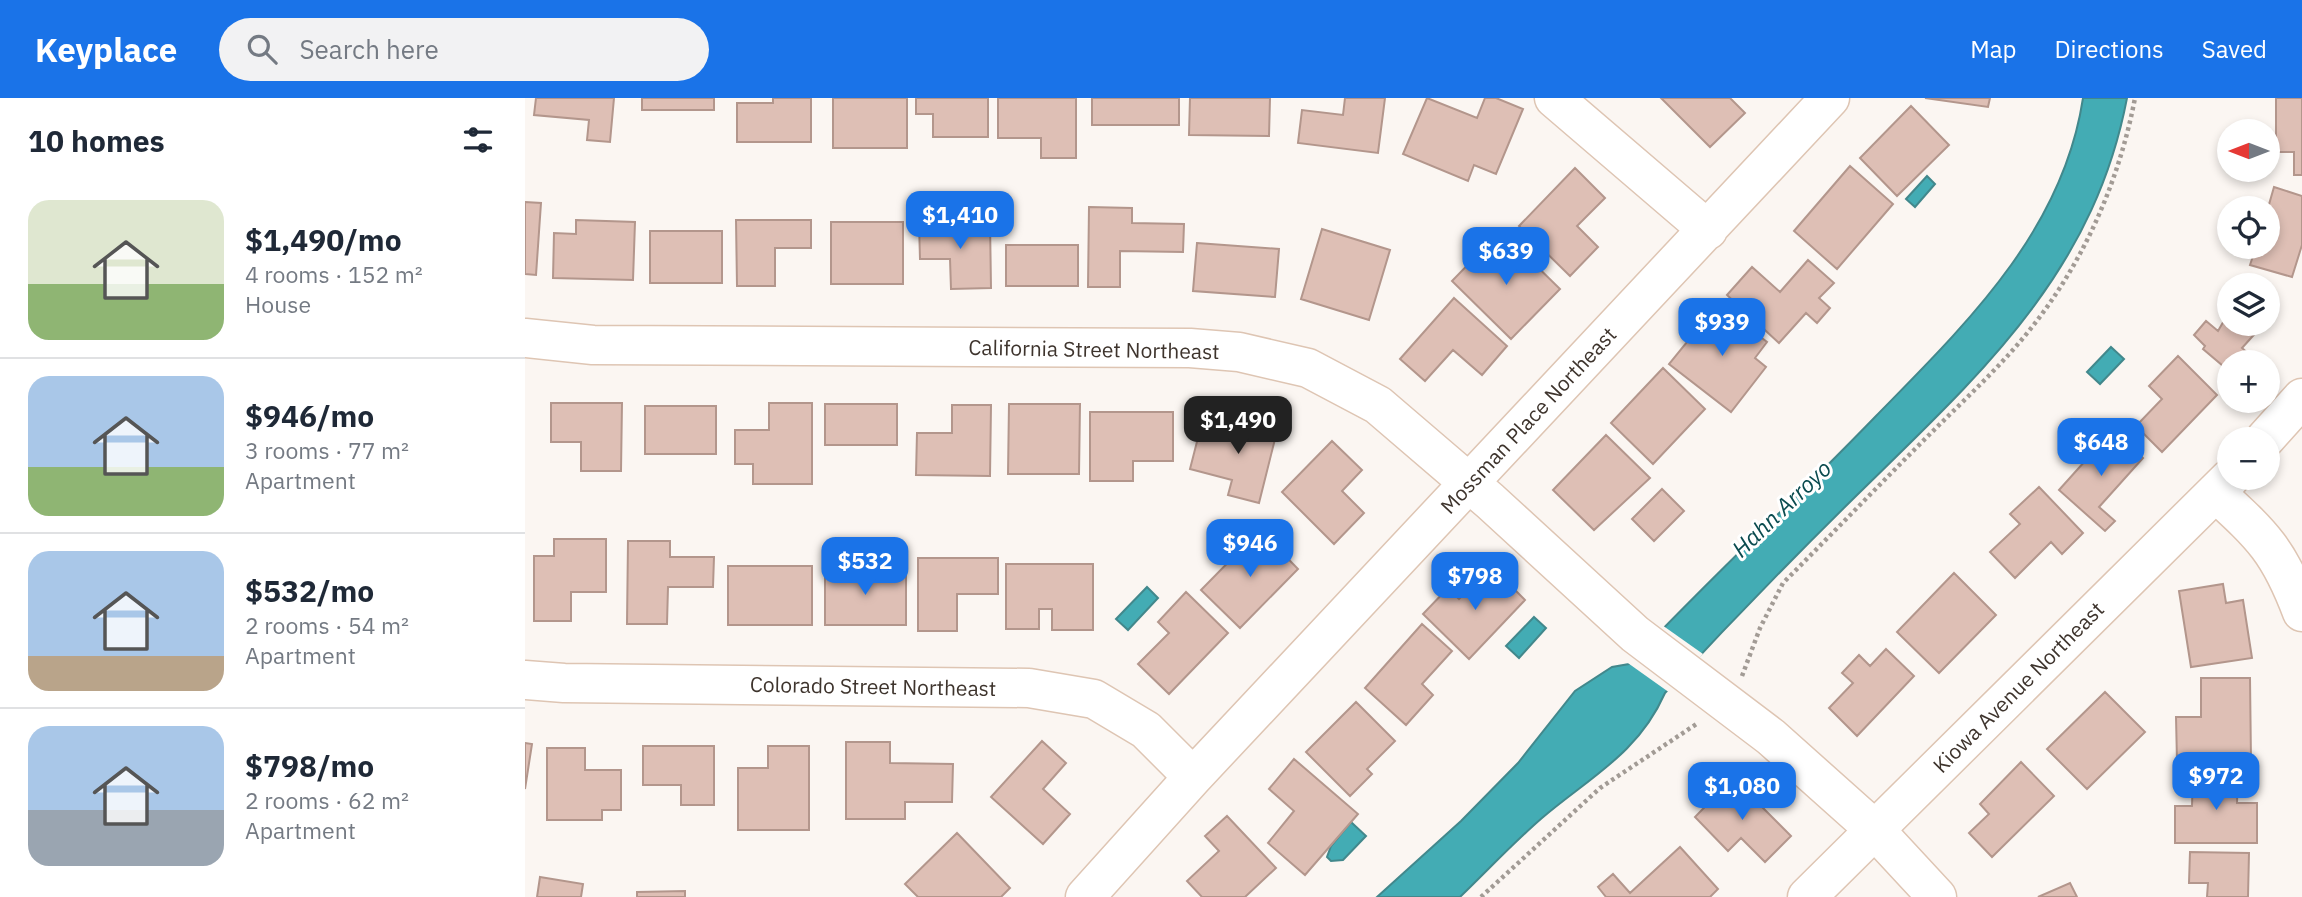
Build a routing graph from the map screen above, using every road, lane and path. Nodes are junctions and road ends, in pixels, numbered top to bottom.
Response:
1 (1554, 98) edge
2 (1830, 98) edge
3 (2135, 98) edge
4 (1708, 230) junction
5 (525, 338) edge
6 (2302, 398) edge
7 (2276, 427) edge
8 (1469, 482) junction
9 (2218, 490) edge
10 (2227, 490) edge
11 (2302, 612) edge
12 (525, 680) edge
13 (1724, 701) junction
14 (1193, 776) junction
15 (1874, 829) junction
16 (1085, 897) edge
17 (1481, 897) edge
18 (1807, 897) edge
19 (1937, 897) edge

1 - 4 street
2 - 4 street, Mossman Place Northeast
3 - 13 path
4 - 8 street, Mossman Place Northeast
5 - 8 street, California Street Northeast
6 - 7 street
8 - 13 street, California Street Northeast
8 - 14 street, Mossman Place Northeast
9 - 15 street, Kiowa Avenue Northeast
10 - 11 street
12 - 14 street, Colorado Street Northeast
13 - 15 street, California Street Northeast
13 - 17 path
14 - 16 street, Mossman Place Northeast
15 - 18 street, Kiowa Avenue Northeast
15 - 19 street, California Street Northeast

